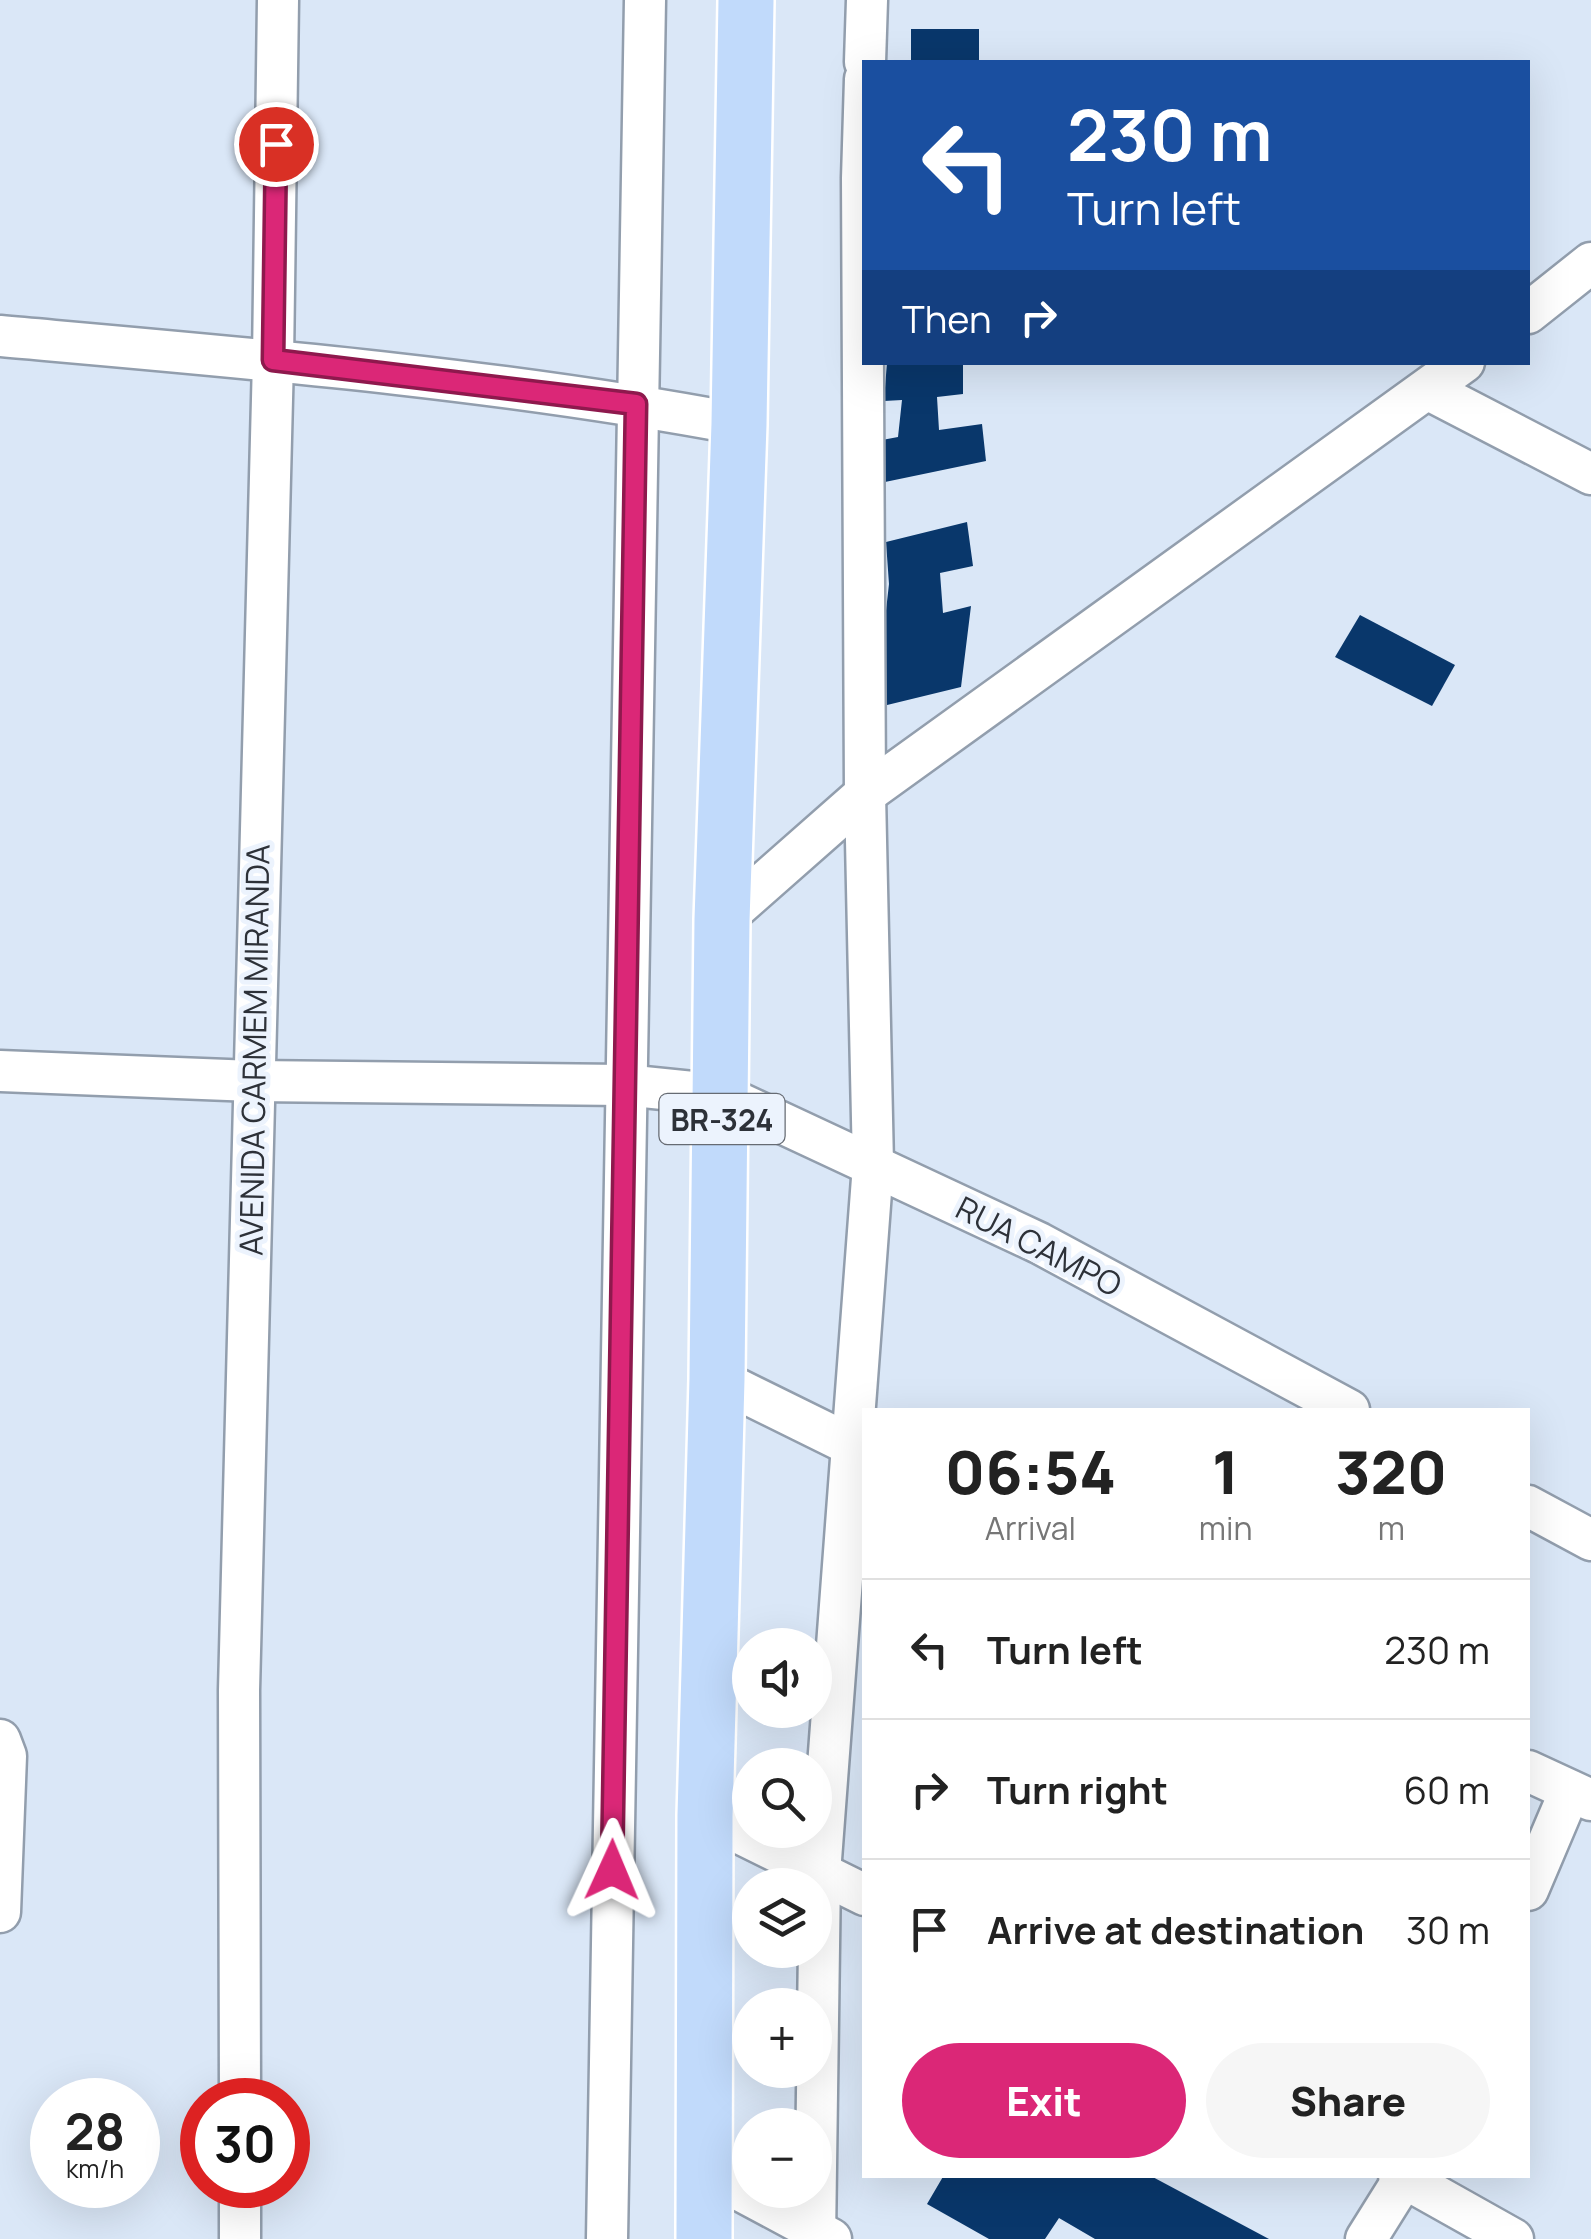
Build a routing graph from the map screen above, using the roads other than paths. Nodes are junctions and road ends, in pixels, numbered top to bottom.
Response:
1 (278, 0) edge
2 (645, 0) edge
3 (746, 0) edge
4 (867, 0) edge
5 (866, 60) edge
6 (1591, 263) edge
7 (1530, 311) edge
8 (0, 336) edge
9 (273, 360) junction
10 (863, 365) edge
11 (1460, 365) edge
12 (1429, 390) junction
13 (636, 404) junction
14 (739, 424) junction
15 (1591, 474) edge
16 (865, 794) junction
17 (722, 920) junction
18 (0, 1071) edge
19 (253, 1081) junction
20 (624, 1085) junction
21 (722, 1096) junction
22 (872, 1166) junction
23 (718, 1379) junction
24 (1345, 1408) edge
25 (859, 1449) edge
26 (1530, 1507) edge
27 (1591, 1540) edge
28 (0, 1740) edge
29 (1530, 1772) edge
30 (1580, 1795) edge
31 (705, 1816) junction
32 (812, 1868) edge
33 (820, 1868) edge
34 (832, 1878) edge
35 (1530, 1886) edge
36 (862, 1893) edge
37 (0, 1912) edge
38 (820, 1968) edge
39 (240, 2078) edge
40 (702, 2170) junction
41 (1402, 2178) edge
42 (1406, 2178) edge
43 (240, 2208) edge
44 (820, 2236) edge
45 (240, 2239) edge
46 (607, 2239) edge
47 (704, 2239) edge
48 (1366, 2239) edge
49 (1512, 2239) edge

1 - 9 street, AVENIDA CARMEM MIRANDA
2 - 13 street
3 - 14 main road, BR-324
4 - 5 street
6 - 7 street
8 - 9 street
9 - 13 street
9 - 19 street, AVENIDA CARMEM MIRANDA
10 - 16 street
11 - 12 street
12 - 15 street
12 - 16 street
13 - 14 street
13 - 20 street
14 - 17 main road, BR-324
16 - 17 street
16 - 22 street
17 - 21 main road, BR-324
18 - 19 street, RUA CAMPO
19 - 20 street, RUA CAMPO
19 - 39 street, AVENIDA CARMEM MIRANDA
20 - 21 street, RUA CAMPO
20 - 46 street
21 - 22 street, RUA CAMPO
21 - 23 main road, BR-324
22 - 24 street, RUA CAMPO
22 - 25 street
23 - 25 street
23 - 31 main road, BR-324
25 - 33 street
26 - 27 street
28 - 37 street
29 - 30 street
30 - 35 street
31 - 32 street
31 - 40 main road, BR-324
34 - 36 street
38 - 44 street
40 - 44 street
40 - 47 main road, BR-324
41 - 48 street
42 - 49 street
43 - 45 street

